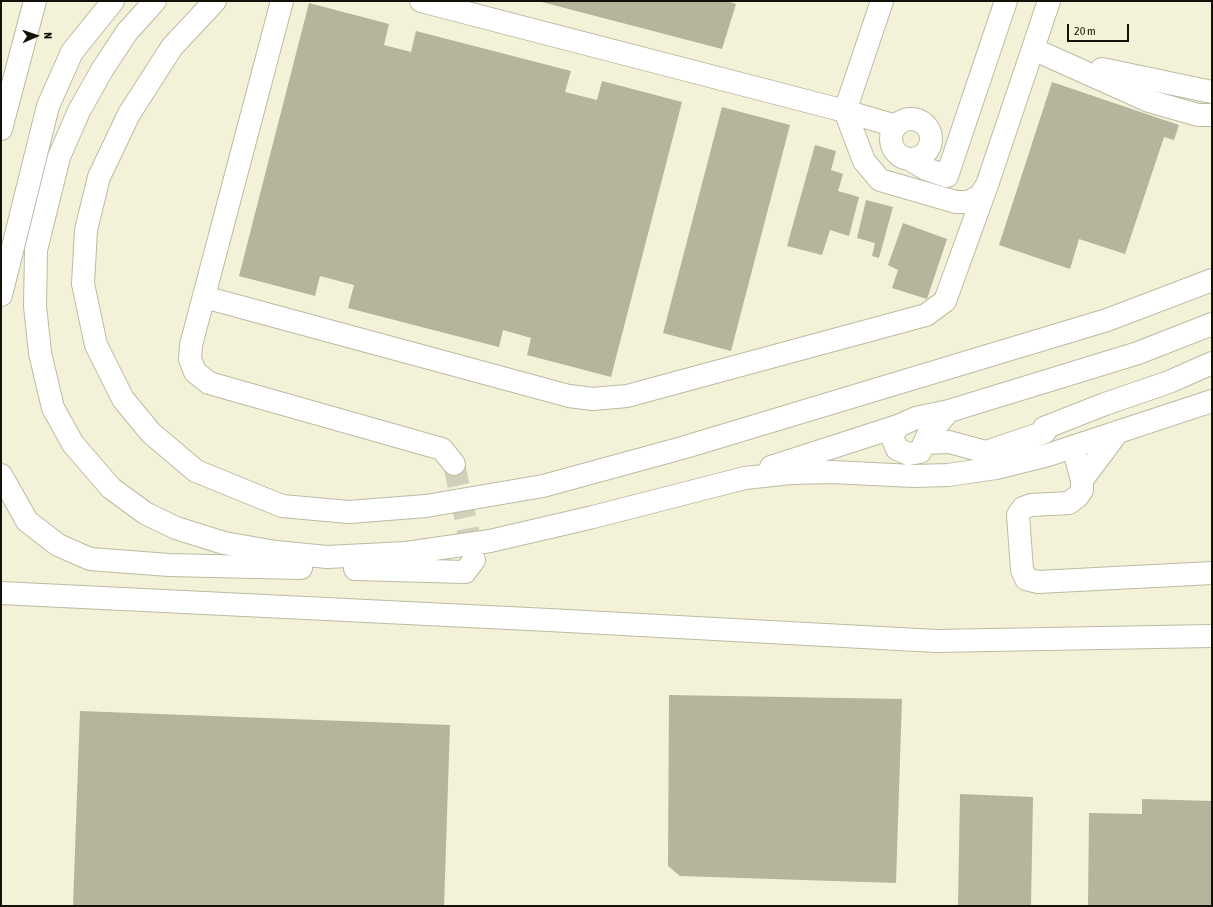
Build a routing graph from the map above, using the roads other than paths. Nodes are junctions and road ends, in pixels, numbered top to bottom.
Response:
1 (35, 1) edge
2 (113, 1) edge
3 (155, 1) edge
4 (214, 1) edge
5 (282, 1) edge
6 (424, 1) edge
7 (882, 1) edge
8 (1006, 1) edge
9 (1049, 1) edge
10 (1033, 49) junction
11 (1061, 61) junction
12 (1212, 92) edge
13 (845, 111) junction
14 (1212, 115) edge
15 (896, 126) junction
16 (1, 129) edge
17 (909, 159) junction
18 (987, 185) junction
19 (1212, 280) edge
20 (1, 295) edge
21 (204, 297) junction
22 (1212, 324) edge
23 (1212, 363) edge
24 (1212, 401) edge
25 (949, 410) junction
26 (898, 426) junction
27 (1118, 432) junction
28 (925, 443) junction
29 (1073, 447) junction
30 (454, 464) tunnel mouth
31 (1, 475) edge
32 (1082, 480) junction
33 (684, 495) junction
34 (474, 560) dead end
35 (1212, 573) edge
36 (1, 593) edge
37 (1212, 636) edge

1 - 16 street
2 - 20 street
3 - 33 street
4 - 19 street
5 - 21 street
6 - 13 street
7 - 13 street
8 - 17 street
9 - 10 street
10 - 11 street
10 - 18 street
11 - 12 street
11 - 14 street
13 - 15 street
13 - 18 street
15 - 17 street
15 - 17 street
18 - 21 street
21 - 30 street
22 - 25 street
23 - 28 street
24 - 27 street
25 - 26 street
25 - 28 street
26 - 28 street
26 - 33 street
27 - 29 street
27 - 32 street
29 - 32 street
29 - 33 street
31 - 34 street
32 - 35 street
36 - 37 street

